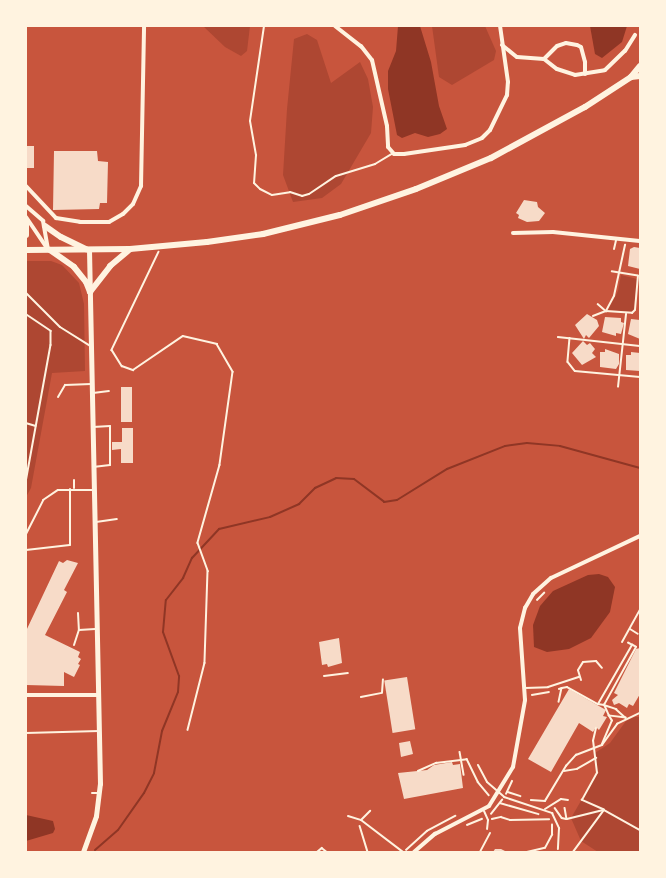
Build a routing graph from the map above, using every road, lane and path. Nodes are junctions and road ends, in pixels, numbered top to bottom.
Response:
1 (144, 26) edge
2 (264, 26) edge
3 (335, 26) edge
4 (500, 26) edge
5 (635, 35) dead end
6 (502, 45) junction
7 (544, 59) junction
8 (640, 66) edge
9 (585, 74) junction
10 (640, 76) edge
11 (631, 78) junction
12 (393, 153) junction
13 (26, 186) edge
14 (26, 206) edge
15 (26, 217) edge
16 (26, 222) edge
17 (45, 226) junction
18 (513, 233) dead end
19 (26, 235) edge
20 (616, 238) junction
21 (626, 239) junction
22 (640, 241) edge
23 (161, 247) junction
24 (130, 248) junction
25 (614, 249) dead end
26 (26, 250) edge
27 (48, 250) junction
28 (89, 250) junction
29 (612, 272) dead end
30 (621, 273) junction
31 (639, 275) edge
32 (90, 292) junction
33 (26, 293) edge
34 (598, 304) dead end
35 (606, 311) junction
36 (626, 313) junction
37 (26, 314) edge
38 (593, 316) dead end
39 (558, 337) dead end
40 (570, 338) junction
41 (623, 344) junction
42 (91, 346) junction
43 (640, 346) edge
44 (619, 376) junction
45 (640, 377) edge
46 (92, 384) junction
47 (618, 387) dead end
48 (109, 391) dead end
49 (92, 393) junction
50 (58, 397) dead end
51 (26, 423) edge
52 (36, 426) junction
53 (92, 427) junction
54 (93, 467) junction
55 (74, 480) dead end
56 (26, 482) edge
57 (70, 489) junction
58 (74, 489) junction
59 (93, 490) junction
60 (117, 519) dead end
61 (94, 522) junction
62 (26, 534) edge
63 (640, 536) edge
64 (26, 550) edge
65 (547, 590) dead end
66 (532, 605) dead end
67 (640, 610) edge
68 (78, 613) dead end
69 (97, 629) junction
70 (630, 629) junction
71 (79, 630) junction
72 (638, 634) dead end
73 (623, 641) joint
74 (74, 645) dead end
75 (632, 645) junction
76 (602, 668) dead end
77 (348, 673) dead end
78 (324, 676) dead end
79 (579, 677) junction
80 (383, 680) dead end
81 (581, 680) dead end
82 (525, 688) junction
83 (531, 688) junction
84 (562, 688) junction
85 (556, 690) dead end
86 (552, 691) dead end
87 (385, 692) dead end
88 (382, 693) junction
89 (26, 695) edge
90 (98, 695) junction
91 (532, 695) junction
92 (361, 697) dead end
93 (529, 701) dead end
94 (559, 702) dead end
95 (598, 704) junction
96 (604, 705) junction
97 (640, 713) edge
98 (609, 716) junction
99 (626, 718) junction
100 (596, 728) dead end
101 (188, 730) dead end
102 (99, 731) junction
103 (26, 733) edge
104 (602, 745) junction
105 (594, 748) junction
106 (460, 752) dead end
107 (596, 758) junction
108 (461, 759) junction
109 (478, 765) dead end
110 (418, 771) dead end
111 (564, 771) junction
112 (515, 774) dead end
113 (464, 776) dead end
114 (508, 792) junction
115 (92, 793) dead end
116 (499, 793) junction
117 (100, 794) junction
118 (504, 797) junction
119 (522, 797) dead end
120 (489, 798) dead end
121 (528, 800) dead end
122 (568, 800) dead end
123 (500, 803) junction
124 (565, 808) dead end
125 (545, 809) junction
126 (484, 810) junction
127 (604, 810) junction
128 (370, 811) dead end
129 (491, 814) dead end
130 (348, 816) dead end
131 (492, 819) dead end
132 (549, 819) junction
133 (361, 820) junction
134 (360, 826) dead end
135 (487, 829) dead end
136 (640, 830) edge
137 (558, 849) dead end
138 (83, 852) edge
139 (317, 852) edge
140 (327, 852) edge
141 (368, 852) edge
142 (403, 852) edge
143 (414, 852) edge
144 (527, 852) edge
145 (573, 852) edge

1 - 13 street
2 - 12 lane
3 - 12 street
4 - 6 street
5 - 9 street
6 - 7 street
6 - 12 street
7 - 9 street
7 - 9 street
8 - 11 main road
10 - 11 main road
11 - 23 main road
14 - 17 street
15 - 27 street
16 - 19 main road
17 - 27 street
17 - 28 main road
18 - 20 street
20 - 21 street
20 - 25 lane
21 - 22 street
21 - 30 path
23 - 24 main road
23 - 101 path
24 - 28 main road
24 - 32 main road
26 - 27 main road
27 - 28 main road
27 - 32 main road
28 - 32 street
29 - 30 path
30 - 31 path
30 - 35 path
31 - 36 path
32 - 42 street
33 - 42 lane
34 - 35 path
35 - 36 path
35 - 38 path
36 - 41 path
37 - 52 path
39 - 40 path
40 - 41 path
40 - 44 path
41 - 43 path
41 - 44 path
42 - 46 street
44 - 45 path
44 - 47 path
46 - 49 street
46 - 50 lane
48 - 49 lane
49 - 53 street
51 - 52 path
52 - 56 path
53 - 54 street
53 - 54 lane
54 - 59 street
55 - 58 lane
57 - 58 lane
57 - 62 lane
57 - 64 lane
58 - 59 lane
59 - 61 street
60 - 61 lane
61 - 69 street
63 - 82 street
65 - 66 path
67 - 70 lane
68 - 71 lane
69 - 71 lane
69 - 90 street
70 - 72 lane
70 - 73 lane
71 - 74 lane
73 - 75 path
75 - 95 path
75 - 96 path
76 - 79 lane
77 - 78 lane
79 - 81 lane
79 - 83 lane
80 - 88 path
82 - 83 lane
82 - 116 street
83 - 91 path
84 - 85 path
84 - 94 path
84 - 95 path
86 - 91 path
87 - 88 path
88 - 92 path
89 - 90 street
90 - 102 street
91 - 93 path
95 - 96 path
96 - 98 path
96 - 99 path
97 - 99 path
98 - 99 path
98 - 104 path
99 - 104 path
100 - 105 path
102 - 103 lane
102 - 117 street
104 - 105 path
105 - 107 path
105 - 111 path
106 - 108 path
107 - 111 path
107 - 127 path
108 - 110 path
108 - 113 path
108 - 120 path
109 - 116 lane
111 - 121 path
112 - 114 path
114 - 118 path
114 - 119 path
115 - 117 lane
116 - 118 lane
116 - 126 street
117 - 138 street
118 - 123 path
118 - 125 lane
122 - 125 lane
123 - 129 path
123 - 132 path
124 - 127 path
125 - 137 lane
126 - 135 lane
126 - 143 street
127 - 136 path
127 - 145 path
128 - 133 lane
130 - 133 lane
131 - 132 path
132 - 144 path
133 - 142 lane
134 - 141 path
139 - 140 path

